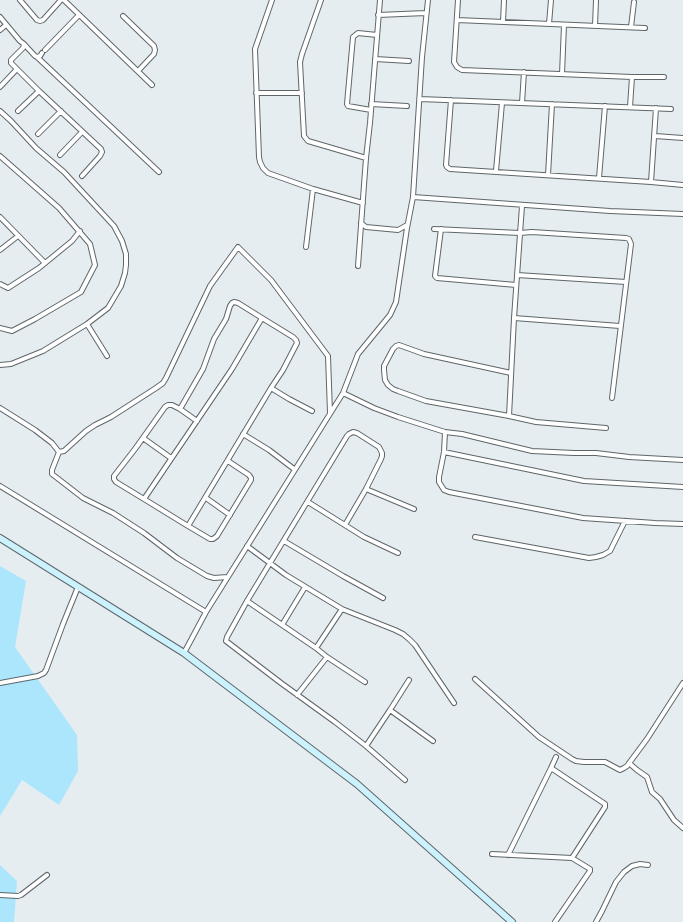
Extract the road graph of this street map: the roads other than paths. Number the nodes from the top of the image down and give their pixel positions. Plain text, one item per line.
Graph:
1 (20, 0) edge
2 (62, 0) edge
3 (272, 0) edge
4 (321, 0) edge
5 (380, 0) edge
6 (428, 0) edge
7 (458, 0) edge
8 (504, 0) edge
9 (551, 0) edge
10 (596, 0) edge
11 (634, 2) dead end
12 (426, 13) junction
13 (79, 15) junction
14 (378, 15) junction
15 (123, 16) dead end
16 (0, 17) edge
17 (457, 20) junction
18 (503, 22) junction
19 (550, 24) junction
20 (564, 25) junction
21 (6, 26) junction
22 (594, 26) junction
23 (631, 27) junction
24 (645, 28) dead end
25 (0, 30) edge
26 (377, 35) junction
27 (24, 44) junction
28 (37, 57) junction
29 (375, 59) junction
30 (409, 61) dead end
31 (17, 69) junction
32 (138, 71) junction
33 (524, 72) junction
34 (562, 74) junction
35 (632, 77) junction
36 (664, 77) dead end
37 (1, 83) edge
38 (152, 85) dead end
39 (39, 91) junction
40 (256, 93) junction
41 (302, 93) junction
42 (420, 99) junction
43 (451, 100) junction
44 (502, 103) junction
45 (522, 103) junction
46 (371, 104) junction
47 (552, 104) junction
48 (407, 106) dead end
49 (605, 106) junction
50 (630, 107) junction
51 (656, 108) junction
52 (672, 109) dead end
53 (371, 110) junction
54 (0, 111) edge
55 (18, 111) dead end
56 (61, 112) junction
57 (82, 132) junction
58 (38, 134) dead end
59 (655, 136) junction
60 (683, 138) edge
61 (60, 155) dead end
62 (0, 156) edge
63 (366, 158) junction
64 (496, 171) junction
65 (159, 172) dead end
66 (548, 175) junction
67 (82, 176) dead end
68 (599, 178) junction
69 (651, 182) junction
70 (683, 184) edge
71 (313, 189) junction
72 (413, 197) junction
73 (363, 203) junction
74 (522, 206) junction
75 (683, 214) edge
76 (0, 217) edge
77 (362, 223) junction
78 (407, 225) junction
79 (434, 229) dead end
80 (441, 229) junction
81 (80, 231) junction
82 (520, 233) junction
83 (18, 236) junction
84 (306, 247) dead end
85 (0, 250) edge
86 (45, 263) junction
87 (358, 266) dead end
88 (517, 275) junction
89 (626, 282) junction
90 (0, 284) edge
91 (516, 285) junction
92 (262, 318) junction
93 (514, 318) junction
94 (87, 324) junction
95 (620, 326) junction
96 (0, 328) edge
97 (107, 356) dead end
98 (0, 365) edge
99 (511, 373) junction
100 (271, 388) junction
101 (343, 392) junction
102 (612, 398) dead end
103 (0, 408) edge
104 (180, 409) junction
105 (312, 411) dead end
106 (330, 414) junction
107 (509, 416) junction
108 (197, 421) junction
109 (606, 428) dead end
110 (446, 432) junction
111 (243, 434) junction
112 (143, 438) junction
113 (60, 452) junction
114 (444, 452) junction
115 (171, 458) junction
116 (683, 460) edge
117 (228, 461) junction
118 (294, 469) junction
119 (0, 486) edge
120 (683, 487) edge
121 (366, 489) junction
122 (144, 498) junction
123 (206, 498) junction
124 (308, 502) junction
125 (414, 509) dead end
126 (230, 515) junction
127 (625, 521) junction
128 (683, 524) edge
129 (345, 525) junction
130 (188, 526) junction
131 (475, 537) dead end
132 (0, 538) edge
133 (284, 541) junction
134 (247, 546) junction
135 (398, 553) dead end
136 (270, 564) junction
137 (228, 577) junction
138 (78, 587) junction
139 (305, 587) junction
140 (383, 598) dead end
141 (247, 602) junction
142 (342, 609) junction
143 (206, 612) junction
144 (282, 625) junction
145 (316, 648) junction
146 (184, 653) junction
147 (327, 657) junction
148 (475, 678) dead end
149 (409, 680) dead end
150 (365, 682) dead end
151 (0, 683) edge
152 (683, 683) edge
153 (297, 694) junction
154 (454, 703) dead end
155 (390, 710) junction
156 (433, 741) dead end
157 (366, 746) junction
158 (556, 757) dead end
159 (629, 763) junction
160 (551, 768) junction
161 (405, 780) dead end
162 (683, 828) edge
163 (492, 854) dead end
164 (508, 855) junction
165 (572, 858) junction
166 (648, 865) dead end
167 (47, 875) dead end
168 (0, 895) edge
169 (512, 922) edge
170 (555, 922) edge
171 (596, 922) edge

1 - 2 street
2 - 13 street
3 - 40 street
4 - 41 street
5 - 14 street
6 - 12 street
7 - 17 street
8 - 18 street
9 - 19 street
10 - 22 street
11 - 23 street
12 - 14 street
12 - 42 street
13 - 28 street
13 - 32 street
14 - 26 street
15 - 32 street
16 - 21 street
17 - 18 street
17 - 33 street
18 - 19 street
19 - 20 street
20 - 22 street
20 - 34 street
21 - 25 street
21 - 27 street
22 - 23 street
23 - 24 street
26 - 29 street
26 - 53 street
27 - 28 street
27 - 31 street
28 - 65 street
29 - 30 street
29 - 46 street
31 - 37 street
31 - 39 street
32 - 38 street
33 - 34 street
33 - 45 street
34 - 35 street
35 - 36 street
35 - 50 street
39 - 55 street
39 - 56 street
40 - 41 street
40 - 71 street
41 - 63 street
42 - 43 street
42 - 72 street
43 - 44 street
43 - 64 street
44 - 45 street
44 - 64 street
45 - 47 street
46 - 48 street
46 - 53 street
47 - 49 street
47 - 66 street
49 - 50 street
49 - 68 street
50 - 51 street
51 - 52 street
51 - 59 street
53 - 63 street
54 - 94 street
56 - 57 street
56 - 58 street
57 - 61 street
57 - 67 street
59 - 60 street
59 - 69 street
62 - 81 street
63 - 73 street
64 - 66 street
66 - 68 street
68 - 69 street
69 - 70 street
71 - 73 street
71 - 84 street
72 - 74 street
72 - 78 street
73 - 77 street
74 - 75 street
74 - 82 street
76 - 83 street
77 - 78 street
77 - 87 street
78 - 101 street
79 - 80 street
80 - 82 street
80 - 91 street
81 - 86 street
81 - 96 street
82 - 88 street
82 - 89 street
83 - 85 street
83 - 86 street
86 - 90 street
88 - 89 street
88 - 91 street
89 - 95 street
91 - 93 street
92 - 100 street
92 - 104 street
92 - 108 street
93 - 95 street
93 - 99 street
94 - 97 street
94 - 98 street
95 - 102 street
99 - 107 street
99 - 107 street
100 - 105 street
100 - 111 street
101 - 106 street
101 - 110 street
103 - 113 street
104 - 108 street
104 - 112 street
106 - 113 street
106 - 118 street
107 - 109 street
108 - 115 street
110 - 114 street
110 - 116 street
111 - 117 street
111 - 118 street
112 - 115 street
112 - 122 street
113 - 137 street
114 - 120 street
114 - 127 street
115 - 122 street
117 - 123 street
117 - 126 street
118 - 134 street
119 - 143 street
121 - 124 street
121 - 125 street
121 - 129 street
122 - 130 street
123 - 126 street
123 - 130 street
124 - 129 street
124 - 133 street
126 - 130 street
127 - 128 street
127 - 131 street
129 - 135 street
132 - 138 main road
133 - 136 street
133 - 140 street
134 - 136 street
134 - 137 street
136 - 139 street
136 - 141 street
137 - 143 street
138 - 146 main road
138 - 151 street
139 - 142 street
139 - 144 street
141 - 144 street
141 - 153 street
142 - 145 street
142 - 154 street
143 - 146 street
144 - 145 street
145 - 147 street
146 - 169 main road
147 - 150 street
147 - 153 street
148 - 159 street
149 - 155 street
152 - 159 street
153 - 157 street
155 - 156 street
155 - 157 street
157 - 161 street
158 - 160 street
159 - 162 street
160 - 164 street
160 - 165 street
163 - 164 street
164 - 165 street
165 - 170 street
166 - 171 street
167 - 168 street

